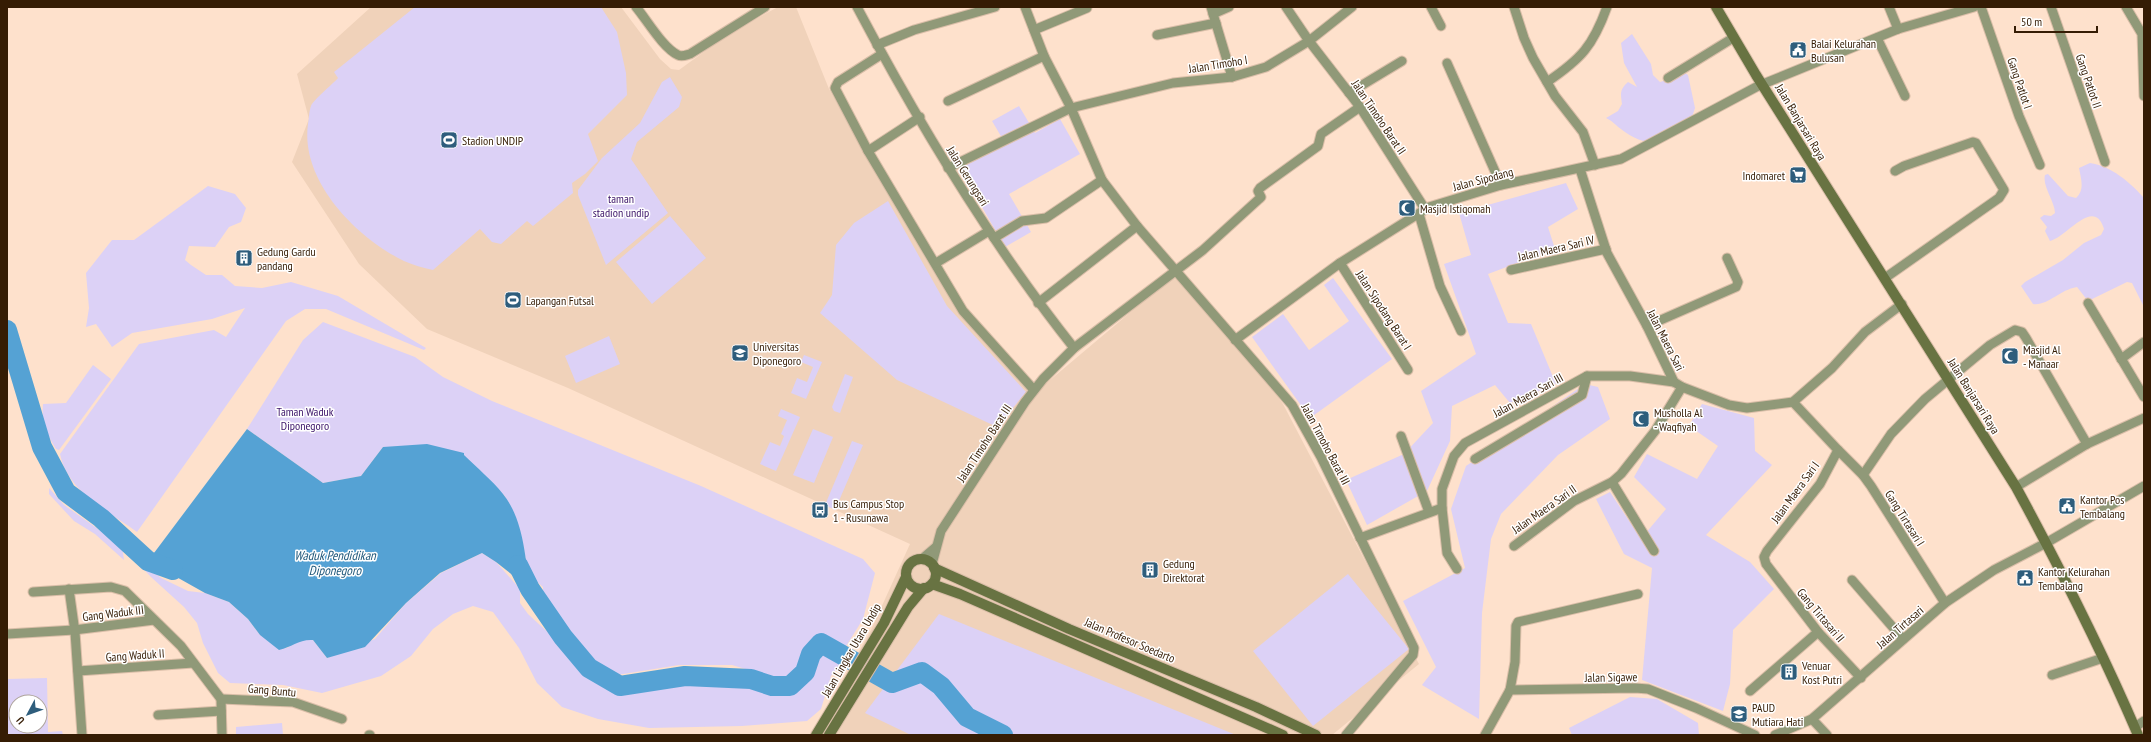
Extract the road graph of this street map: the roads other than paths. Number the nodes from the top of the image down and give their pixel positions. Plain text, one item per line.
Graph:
1 (636, 7) edge
2 (765, 7) edge
3 (857, 7) edge
4 (995, 7) edge
5 (1025, 7) edge
6 (1229, 7) edge
7 (1286, 7) edge
8 (1352, 7) edge
9 (1431, 7) edge
10 (1514, 7) edge
11 (1607, 7) edge
12 (1716, 7) edge
13 (1889, 7) edge
14 (1974, 7) edge
15 (1981, 7) edge
16 (2051, 7) edge
17 (2126, 7) edge
18 (1087, 8) edge
19 (1212, 10) edge
20 (1216, 23) junction
21 (1441, 26) dead end
22 (1898, 29) junction
23 (1034, 30) junction
24 (1157, 35) dead end
25 (1733, 38) junction
26 (1877, 38) junction
27 (1309, 40) junction
28 (877, 45) junction
29 (882, 54) junction
30 (1044, 56) junction
31 (1402, 61) dead end
32 (1447, 63) dead end
33 (1232, 77) junction
34 (1668, 78) dead end
35 (1547, 82) junction
36 (1761, 84) junction
37 (1349, 93) junction
38 (1905, 96) dead end
39 (2144, 96) edge
40 (948, 101) dead end
41 (1360, 107) junction
42 (1071, 108) junction
43 (920, 117) junction
44 (868, 151) junction
45 (2105, 162) dead end
46 (1595, 165) junction
47 (2040, 165) dead end
48 (948, 168) junction
49 (1580, 169) junction
50 (1895, 172) dead end
51 (1102, 180) junction
52 (1501, 185) junction
53 (1422, 212) junction
54 (1137, 226) junction
55 (991, 235) junction
56 (1606, 249) junction
57 (1727, 258) dead end
58 (936, 263) junction
59 (1340, 263) junction
60 (1176, 270) junction
61 (1511, 270) dead end
62 (1885, 278) junction
63 (1038, 303) junction
64 (2088, 303) dead end
65 (1902, 304) junction
66 (1647, 326) junction
67 (1461, 332) dead end
68 (1234, 340) junction
69 (2144, 342) edge
70 (1074, 348) junction
71 (2121, 359) junction
72 (1408, 370) dead end
73 (1587, 376) junction
74 (1948, 378) junction
75 (1678, 384) junction
76 (1034, 390) junction
77 (2144, 397) edge
78 (1793, 402) junction
79 (2144, 418) edge
80 (1401, 436) dead end
81 (2087, 444) junction
82 (1838, 450) junction
83 (1475, 459) dead end
84 (1863, 475) junction
85 (1612, 482) junction
86 (2144, 486) edge
87 (2016, 488) junction
88 (1442, 508) junction
89 (1429, 512) junction
90 (1360, 538) junction
91 (2046, 543) junction
92 (1514, 546) dead end
93 (936, 547) junction
94 (1654, 551) dead end
95 (922, 559) junction
96 (1766, 564) joint
97 (933, 566) junction
98 (1457, 569) dead end
99 (906, 577) junction
100 (1852, 580) dead end
101 (928, 586) junction
102 (69, 589) junction
103 (33, 592) dead end
104 (1638, 594) dead end
105 (1945, 603) junction
106 (154, 620) junction
107 (74, 630) junction
108 (1818, 632) junction
109 (7, 634) edge
110 (1903, 639) junction
111 (2103, 658) junction
112 (194, 663) junction
113 (78, 671) junction
114 (2052, 675) dead end
115 (1861, 678) junction
116 (1510, 690) junction
117 (1750, 691) dead end
118 (221, 698) junction
119 (221, 710) junction
120 (158, 715) dead end
121 (342, 719) dead end
122 (1812, 719) junction
123 (2144, 720) edge
124 (2137, 731) edge
125 (82, 735) edge
126 (222, 735) edge
127 (816, 735) edge
128 (830, 735) edge
129 (1283, 735) edge
130 (1316, 735) edge
131 (1346, 735) edge
132 (1485, 735) edge
133 (1755, 735) edge
134 (1775, 735) edge
135 (1827, 735) edge

1 - 2 street
3 - 28 street, Jalan Gerungsari
4 - 28 street
5 - 23 street, Jalan Timoho Barat III
6 - 19 street
7 - 27 street, Jalan Timoho Barat II
8 - 27 street, Jalan Timoho I
9 - 21 street
10 - 35 street
11 - 35 street
12 - 25 street, Jalan Banjarsari Raya
13 - 22 street
14 - 22 street, Jalan Sipodang
15 - 47 street, Gang Patlot I
16 - 45 street, Gang Patlot II
17 - 39 street
18 - 23 street
19 - 20 street
20 - 24 street
20 - 33 street
22 - 26 street, Jalan Sipodang
23 - 30 street, Jalan Timoho Barat III
25 - 34 street
25 - 36 street, Jalan Banjarsari Raya
26 - 36 street, Jalan Sipodang
26 - 38 street
27 - 33 street, Jalan Timoho I
27 - 37 street, Jalan Timoho Barat II
28 - 29 street, Jalan Gerungsari
29 - 43 street, Jalan Gerungsari
29 - 44 street
30 - 40 street
30 - 42 street, Jalan Timoho Barat III
31 - 37 street
32 - 52 street
33 - 42 street, Jalan Timoho I
35 - 46 street
36 - 46 street, Jalan Sipodang
36 - 62 street, Jalan Banjarsari Raya
37 - 41 street, Jalan Timoho Barat II
41 - 53 street, Jalan Timoho Barat II
41 - 60 street
42 - 48 street, Jalan Timoho I
42 - 51 street, Jalan Timoho Barat III
43 - 44 street
43 - 48 street, Jalan Gerungsari
44 - 58 street
46 - 49 street, Jalan Sipodang
48 - 55 street, Jalan Gerungsari
49 - 52 street, Jalan Sipodang
49 - 56 street, Jalan Maera Sari
50 - 62 street
51 - 54 street, Jalan Timoho Barat III
51 - 55 street
52 - 53 street, Jalan Sipodang
53 - 59 street, Jalan Sipodang
53 - 67 street, Jalan Timoho Barat II
54 - 60 street, Jalan Timoho Barat III
54 - 63 street
55 - 58 street
55 - 63 street, Jalan Gerungsari
56 - 61 street, Jalan Maera Sari IV
56 - 66 street, Jalan Maera Sari
57 - 66 street
58 - 76 street
59 - 68 street, Jalan Sipodang
59 - 72 street, Jalan Sipodang Barat I
60 - 68 street, Jalan Timoho Barat III
60 - 70 street, Jalan Timoho Barat III
62 - 65 street, Jalan Banjarsari Raya
63 - 70 street, Jalan Gerungsari
64 - 71 street
65 - 74 street, Jalan Banjarsari Raya
65 - 78 street
66 - 75 street, Jalan Maera Sari
68 - 90 street, Jalan Timoho Barat III
69 - 71 street
70 - 76 street, Jalan Timoho Barat III
71 - 77 street
73 - 75 street, Jalan Maera Sari III
73 - 83 street
73 - 88 street, Jalan Maera Sari III
74 - 81 street
74 - 84 street
74 - 87 street, Jalan Banjarsari Raya
75 - 78 street, Jalan Maera Sari
75 - 85 street, Jalan Maera Sari II
76 - 93 street, Jalan Timoho Barat III
78 - 82 street
79 - 81 street
80 - 89 street
81 - 87 street
82 - 84 street, Gang Tirtasari I
82 - 96 street, Jalan Maera Sari I
84 - 105 street, Gang Tirtasari I
85 - 92 street, Jalan Maera Sari II
85 - 94 street
86 - 91 street, Jalan Tirtasari
87 - 91 street, Jalan Banjarsari Raya
88 - 89 street
88 - 98 street, Jalan Maera Sari III
89 - 90 street
90 - 131 street, Jalan Timoho Barat III
91 - 105 street, Jalan Tirtasari
91 - 111 street, Jalan Banjarsari Raya
93 - 95 street, Jalan Timoho Barat III
93 - 97 street, Jalan Timoho Barat III
95 - 97 street
95 - 99 street
96 - 108 street, Gang Tirtasari II
97 - 101 street
97 - 130 street, Jalan Profesor Soedarto
99 - 101 street
99 - 127 street, Jalan Lingkar Utara Undip
100 - 110 street
101 - 128 street, Jalan Lingkar Utara Undip
101 - 129 street
102 - 103 street
102 - 106 street
102 - 107 street
104 - 116 street
105 - 110 street, Jalan Tirtasari
106 - 107 street, Gang Waduk III
106 - 112 street
107 - 109 street, Gang Waduk III
107 - 113 street
108 - 115 street, Gang Tirtasari II
108 - 117 street
110 - 115 street, Jalan Tirtasari
111 - 114 street
111 - 124 street, Jalan Banjarsari Raya
112 - 113 street, Gang Waduk II
112 - 118 street
113 - 125 street
115 - 122 street, Jalan Tirtasari
116 - 132 street
116 - 133 street, Jalan Sigawe
118 - 119 street
118 - 121 street, Gang Buntu
119 - 120 street
119 - 126 street
122 - 134 street, Jalan Tirtasari
122 - 135 street
123 - 124 street

